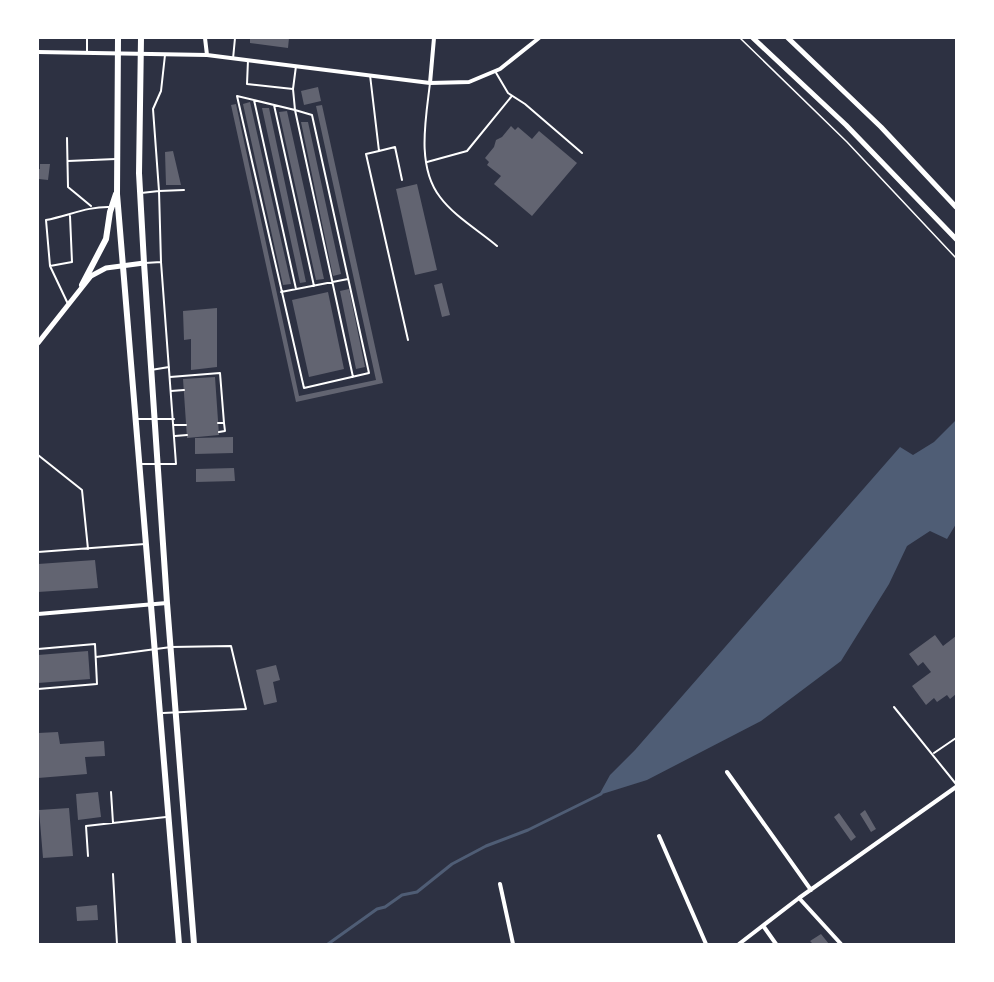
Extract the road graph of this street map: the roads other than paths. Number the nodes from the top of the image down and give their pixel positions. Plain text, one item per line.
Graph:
1 (87, 38) edge
2 (118, 38) edge
3 (141, 38) edge
4 (205, 38) edge
5 (236, 38) edge
6 (434, 38) edge
7 (539, 38) edge
8 (753, 38) edge
9 (788, 38) edge
10 (38, 52) edge
11 (87, 53) junction
12 (118, 54) junction
13 (141, 54) junction
14 (165, 55) junction
15 (207, 55) junction
16 (233, 59) junction
17 (248, 60) junction
18 (296, 66) junction
19 (495, 71) junction
20 (370, 75) junction
21 (430, 83) junction
22 (293, 89) junction
23 (511, 97) junction
24 (254, 100) junction
25 (273, 105) junction
26 (295, 110) junction
27 (67, 138) dead end
28 (379, 151) junction
29 (582, 153) dead end
30 (116, 159) junction
31 (68, 161) junction
32 (427, 162) junction
33 (402, 180) dead end
34 (184, 190) dead end
35 (159, 191) junction
36 (140, 193) junction
37 (117, 194) junction
38 (91, 206) junction
39 (111, 207) junction
40 (957, 207) edge
41 (70, 215) junction
42 (957, 239) edge
43 (497, 246) dead end
44 (161, 262) junction
45 (144, 263) junction
46 (50, 266) junction
47 (122, 266) junction
48 (348, 279) junction
49 (332, 282) junction
50 (82, 285) junction
51 (314, 286) junction
52 (296, 289) junction
53 (281, 292) junction
54 (68, 304) junction
55 (408, 340) dead end
56 (38, 343) edge
57 (169, 367) junction
58 (151, 370) junction
59 (170, 377) junction
60 (353, 377) junction
61 (216, 389) dead end
62 (221, 389) junction
63 (184, 390) dead end
64 (171, 391) junction
65 (155, 418) junction
66 (135, 419) junction
67 (174, 419) junction
68 (219, 423) dead end
69 (224, 423) junction
70 (174, 425) junction
71 (186, 425) dead end
72 (219, 432) dead end
73 (187, 435) dead end
74 (175, 436) junction
75 (38, 455) edge
76 (139, 464) junction
77 (158, 465) junction
78 (146, 544) junction
79 (88, 549) junction
80 (38, 552) edge
81 (167, 603) junction
82 (151, 604) junction
83 (38, 614) edge
84 (171, 647) junction
85 (38, 649) edge
86 (155, 650) junction
87 (96, 657) junction
88 (38, 688) edge
89 (894, 707) dead end
90 (160, 713) junction
91 (176, 713) junction
92 (957, 738) edge
93 (934, 753) junction
94 (727, 772) dead end
95 (957, 786) edge
96 (111, 792) dead end
97 (169, 817) junction
98 (113, 823) junction
99 (659, 836) dead end
100 (88, 856) dead end
101 (113, 874) dead end
102 (500, 884) dead end
103 (811, 890) junction
104 (799, 898) junction
105 (764, 927) junction
106 (117, 945) edge
107 (179, 945) edge
108 (194, 945) edge
109 (513, 945) edge
110 (706, 945) edge
111 (739, 945) edge
112 (776, 945) edge
113 (842, 945) edge

1 - 11 lane
2 - 12 main road
3 - 13 main road
4 - 15 street
5 - 16 lane
6 - 21 street
7 - 19 street
8 - 42 main road
9 - 40 main road
10 - 11 street
11 - 12 street
12 - 13 street
12 - 30 main road
13 - 14 street
13 - 36 main road
14 - 15 street
14 - 35 lane
15 - 16 street
16 - 17 street
17 - 18 street
17 - 22 lane
18 - 20 street
18 - 22 lane
19 - 21 street
19 - 23 lane
20 - 21 street
20 - 28 lane
21 - 32 lane
22 - 26 lane
23 - 29 lane
23 - 32 lane
24 - 25 lane
24 - 52 lane
24 - 53 lane
25 - 26 lane
25 - 51 lane
26 - 48 lane
26 - 49 lane
27 - 31 lane
28 - 33 lane
28 - 55 lane
30 - 31 lane
30 - 37 main road
31 - 38 lane
32 - 43 lane
34 - 35 lane
35 - 36 lane
35 - 44 lane
36 - 45 main road
37 - 39 main road
37 - 47 main road
38 - 39 lane
38 - 41 lane
39 - 50 main road
41 - 46 lane
41 - 46 lane
44 - 45 lane
44 - 57 lane
45 - 47 main road
45 - 58 main road
46 - 54 lane
47 - 50 main road
47 - 66 main road
48 - 49 lane
48 - 60 lane
49 - 51 lane
49 - 60 lane
50 - 54 main road
51 - 52 lane
52 - 53 lane
53 - 60 lane
54 - 56 main road
57 - 58 lane
57 - 59 lane
58 - 65 main road
59 - 62 lane
59 - 64 lane
61 - 62 lane
62 - 69 lane
63 - 64 lane
64 - 67 lane
65 - 66 lane
65 - 67 lane
65 - 77 main road
66 - 76 main road
67 - 70 lane
68 - 69 lane
69 - 72 lane
70 - 71 lane
70 - 74 lane
73 - 74 lane
74 - 77 lane
75 - 79 lane
76 - 77 lane
76 - 78 main road
77 - 81 main road
78 - 79 lane
78 - 82 main road
79 - 80 lane
81 - 82 street
81 - 84 main road
82 - 83 street
82 - 86 main road
84 - 86 lane
84 - 91 main road
84 - 91 lane
85 - 87 lane
86 - 87 lane
86 - 90 main road
87 - 88 lane
89 - 93 lane
90 - 91 lane
90 - 97 main road
91 - 108 main road
92 - 93 lane
93 - 95 lane
94 - 103 street
95 - 103 street
96 - 98 lane
97 - 98 lane
97 - 107 main road
98 - 100 lane
99 - 110 street
101 - 106 lane
102 - 109 street
103 - 104 street
104 - 105 street
104 - 113 street
105 - 111 street
105 - 112 street

